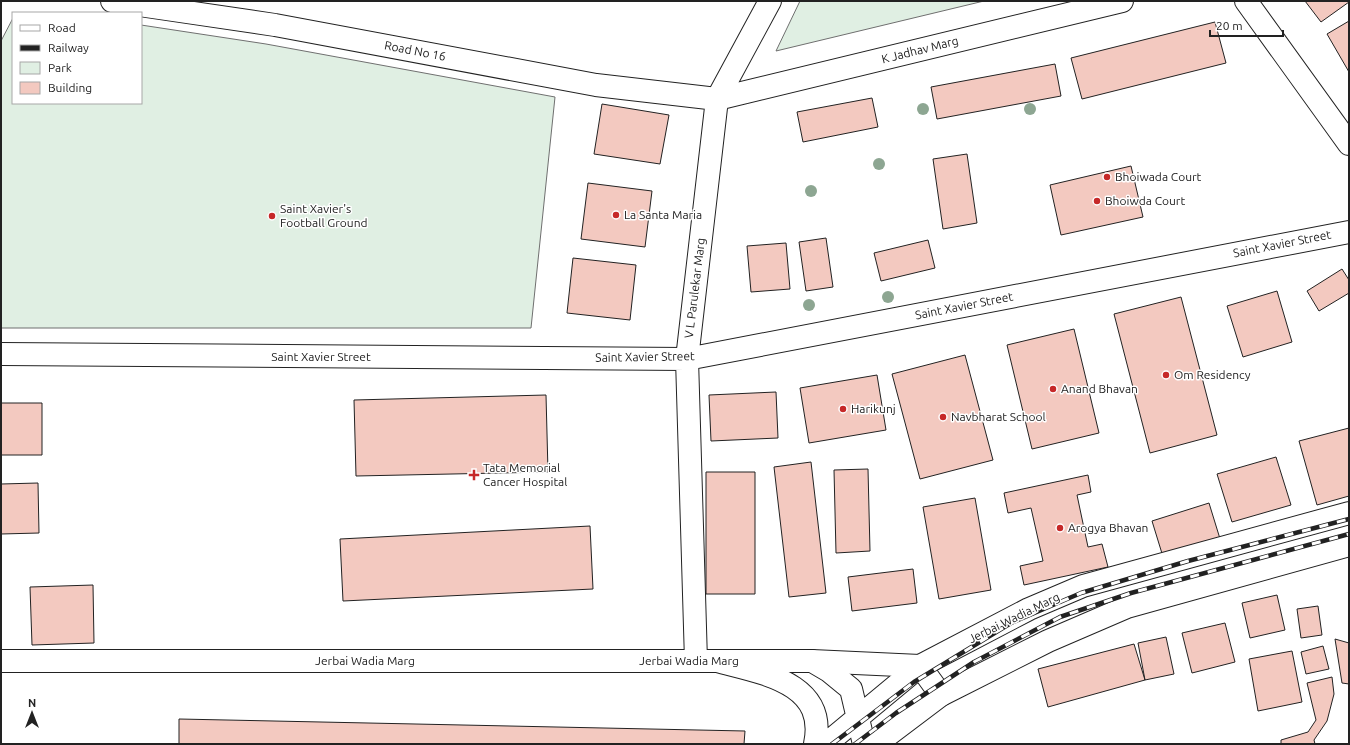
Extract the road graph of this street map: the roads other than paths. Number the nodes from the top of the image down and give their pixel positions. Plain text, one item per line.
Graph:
1 (112, 1) edge
2 (770, 1) edge
3 (1122, 1) edge
4 (1246, 1) edge
5 (717, 99) junction
6 (1349, 144) edge
7 (1349, 232) edge
8 (1, 354) edge
9 (687, 359) junction
10 (1349, 513) edge
11 (1349, 545) edge
12 (1, 661) edge
13 (707, 661) junction
14 (812, 661) junction
15 (920, 666) junction
16 (941, 695) junction
17 (858, 719) junction
18 (815, 744) edge
19 (826, 744) edge
20 (864, 744) edge
21 (876, 744) edge

1 - 5 street, Road No 16
2 - 5 street, V L Parulekar Marg
3 - 5 street, K Jadhav Marg
4 - 6 street
5 - 9 street, V L Parulekar Marg
7 - 9 street, Saint Xavier Street
8 - 9 street, Saint Xavier Street
9 - 13 street, V L Parulekar Marg
10 - 15 street, Jerbai Wadia Marg
11 - 16 street
12 - 13 street, Jerbai Wadia Marg
13 - 14 street, Jerbai Wadia Marg
13 - 18 street
14 - 15 street, Jerbai Wadia Marg
14 - 17 street
15 - 16 street
15 - 17 street
16 - 21 street
17 - 19 street
17 - 20 street

